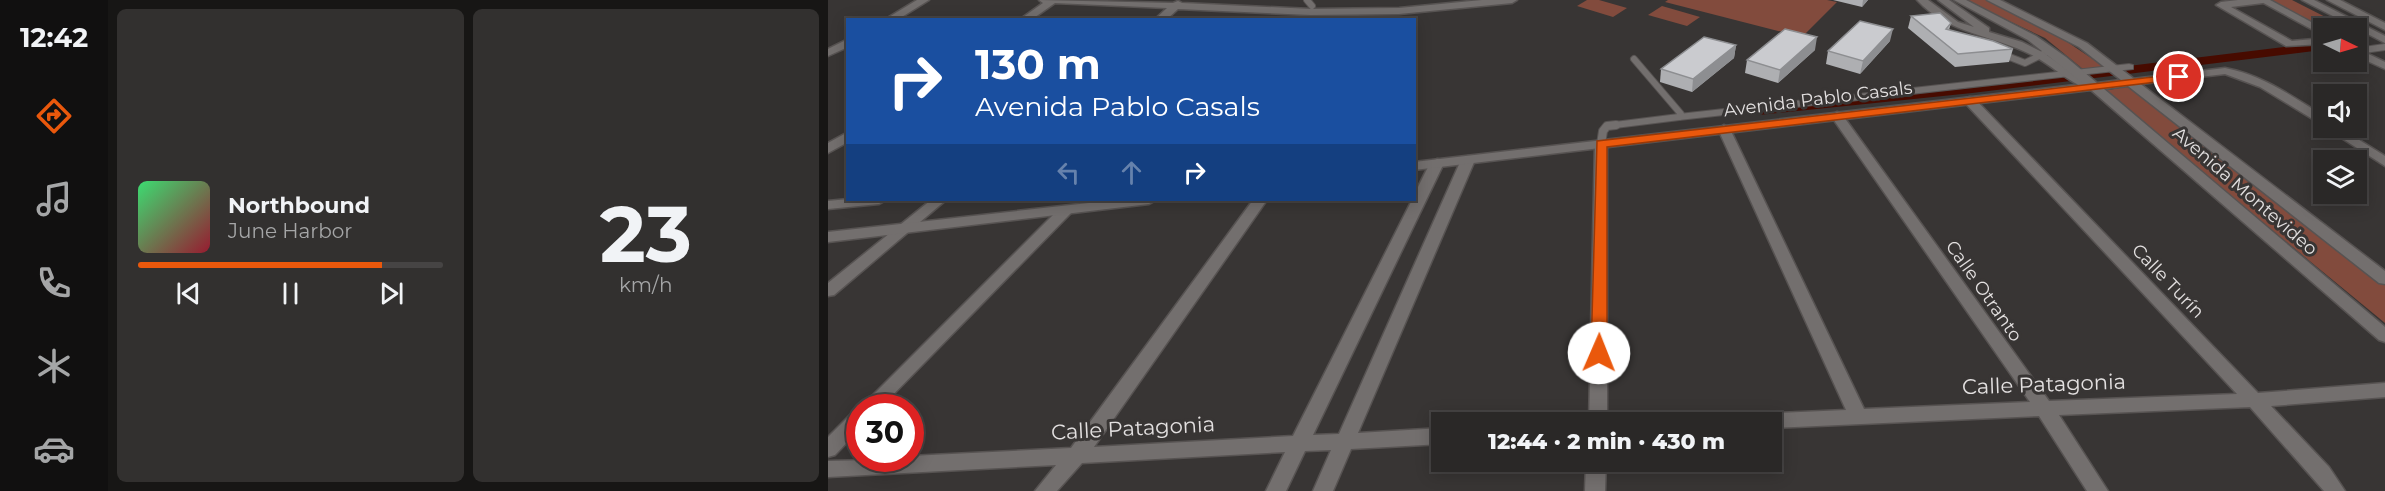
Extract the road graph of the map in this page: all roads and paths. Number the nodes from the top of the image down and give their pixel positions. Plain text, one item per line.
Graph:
1 (924, 0) edge
2 (1044, 0) edge
3 (1053, 0) edge
4 (1192, 0) edge
5 (1465, 0) edge
6 (1512, 0) edge
7 (1922, 0) edge
8 (1943, 0) edge
9 (1959, 0) edge
10 (1992, 0) edge
11 (2263, 0) edge
12 (2307, 0) edge
13 (2332, 0) edge
14 (1179, 3) edge
15 (1309, 9) edge
16 (892, 18) edge
17 (1027, 18) edge
18 (1161, 18) edge
19 (2313, 27) edge
20 (2385, 27) edge
21 (1974, 32) junction
22 (2382, 36) edge
23 (2313, 42) edge
24 (846, 44) edge
25 (2084, 45) junction
26 (2385, 47) edge
27 (1991, 50) edge
28 (2367, 50) edge
29 (2045, 52) junction
30 (828, 53) edge
31 (2367, 56) edge
32 (1634, 59) dead end
33 (2385, 66) edge
34 (2129, 67) dead end
35 (2115, 68) junction
36 (2073, 74) junction
37 (2132, 82) junction
38 (2095, 88) junction
39 (1970, 101) junction
40 (2313, 115) edge
41 (1837, 116) junction
42 (1679, 117) junction
43 (1724, 129) junction
44 (846, 137) edge
45 (2348, 138) edge
46 (1601, 144) junction
47 (828, 149) edge
48 (1468, 160) junction
49 (2385, 162) edge
50 (1437, 163) junction
51 (1416, 166) edge
52 (869, 201) edge
53 (938, 201) edge
54 (1136, 201) edge
55 (1259, 201) edge
56 (828, 205) edge
57 (1066, 210) junction
58 (904, 228) junction
59 (828, 237) edge
60 (2385, 279) edge
61 (828, 291) edge
62 (2385, 336) edge
63 (2385, 390) edge
64 (883, 394) edge
65 (2254, 400) junction
66 (2043, 407) junction
67 (1598, 412) edge
68 (1858, 415) junction
69 (1782, 419) edge
70 (846, 431) edge
71 (1431, 437) edge
72 (1345, 441) junction
73 (1300, 443) junction
74 (828, 449) edge
75 (1077, 455) junction
76 (828, 469) edge
77 (1596, 472) edge
78 (1044, 491) edge
79 (1276, 491) edge
80 (1323, 491) edge
81 (1595, 491) edge
82 (2098, 491) edge
83 (2335, 491) edge

1 - 16 street
2 - 3 street
3 - 14 street
3 - 17 street
4 - 15 street
5 - 15 street
6 - 15 street
7 - 21 street
8 - 21 street
9 - 29 street
10 - 25 street, Avenida Montevideo
11 - 19 street
11 - 23 street
12 - 22 street
13 - 20 street
14 - 15 street
14 - 18 street
21 - 29 street
24 - 30 street
25 - 29 street
25 - 35 street, Avenida Montevideo
26 - 28 lane
27 - 29 lane
29 - 36 street, Avenida Montevideo
31 - 33 street
32 - 42 lane
34 - 35 street
35 - 36 street
35 - 37 street, Avenida Montevideo
36 - 38 street, Avenida Montevideo
36 - 42 street
37 - 38 street, Avenida Pablo Casals
37 - 40 street, Avenida Pablo Casals
37 - 60 street, Avenida Montevideo
38 - 39 street, Avenida Pablo Casals
38 - 62 street, Avenida Montevideo
39 - 41 street, Avenida Pablo Casals
39 - 65 street, Calle Turín
41 - 43 street, Avenida Pablo Casals
41 - 66 street, Calle Otranto
42 - 46 lane
43 - 46 street, Avenida Pablo Casals
43 - 68 street
44 - 47 street
45 - 49 street
46 - 48 street, Avenida Pablo Casals
46 - 67 street
48 - 50 street, Avenida Pablo Casals
48 - 72 street
50 - 51 street, Avenida Pablo Casals
50 - 73 street
52 - 56 street
53 - 58 street
54 - 57 street
55 - 75 street
57 - 58 street
57 - 64 street
58 - 59 street
58 - 61 street
63 - 65 street, Calle Patagonia
65 - 66 street, Calle Patagonia
65 - 83 street, Calle Turín
66 - 68 street, Calle Patagonia
66 - 82 street, Calle Otranto
68 - 69 street, Calle Patagonia
70 - 74 street
71 - 72 street, Calle Patagonia
72 - 73 street, Calle Patagonia
72 - 80 street
73 - 75 street, Calle Patagonia
73 - 79 street
75 - 76 street, Calle Patagonia
75 - 78 street
77 - 81 street

